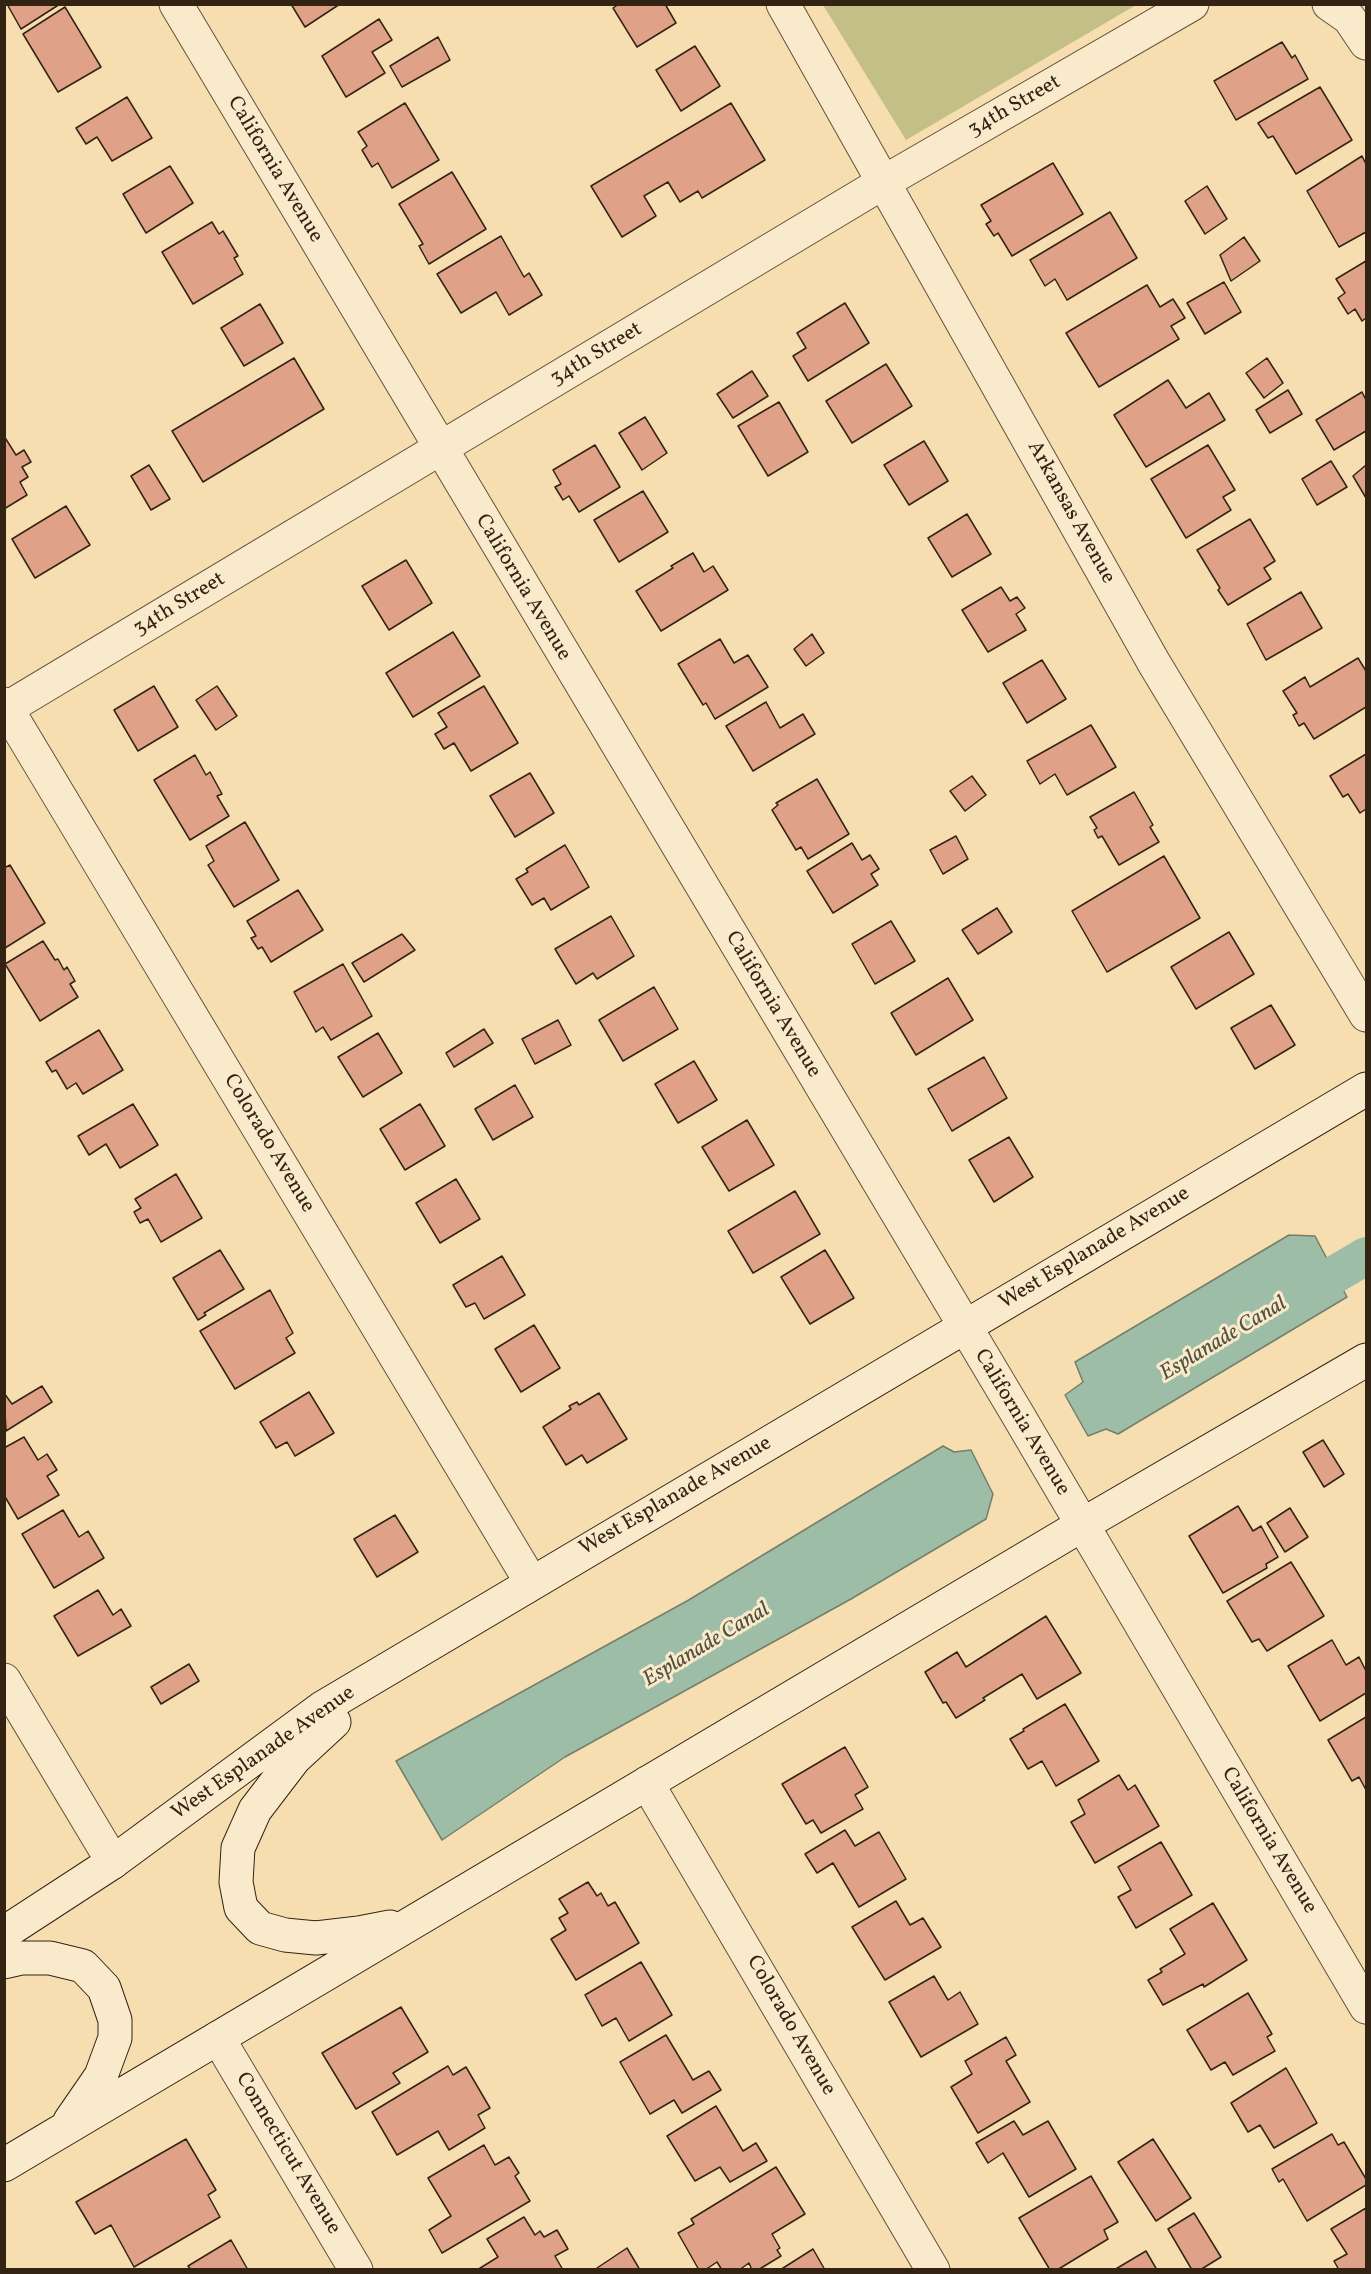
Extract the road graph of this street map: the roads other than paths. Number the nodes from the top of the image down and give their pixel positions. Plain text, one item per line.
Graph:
1 (176, 4) edge
2 (783, 4) edge
3 (1192, 4) edge
4 (1329, 4) edge
5 (1366, 43) edge
6 (884, 182) junction
7 (440, 450) junction
8 (5, 707) edge
9 (1366, 1015) edge
10 (1366, 1089) edge
11 (963, 1327) junction
12 (1366, 1360) edge
13 (1082, 1525) junction
14 (531, 1582) junction
15 (394, 1665) junction
16 (4, 1680) edge
17 (648, 1783) junction
18 (113, 1862) junction
19 (413, 1922) junction
20 (4, 1933) edge
21 (4, 1962) edge
22 (1366, 2007) edge
23 (218, 2038) junction
24 (64, 2130) junction
25 (4, 2165) edge
26 (356, 2270) edge
27 (933, 2270) edge

1 - 7 street, California Avenue
2 - 6 street, Arkansas Avenue
3 - 6 street, 34th Street
4 - 5 street
6 - 7 street, 34th Street
6 - 9 street, Arkansas Avenue
7 - 8 street, 34th Street
7 - 11 street, California Avenue
8 - 14 street, Colorado Avenue
10 - 11 street, West Esplanade Avenue
11 - 13 street, California Avenue
11 - 14 street, West Esplanade Avenue
12 - 13 street
13 - 17 street
13 - 22 street, California Avenue
14 - 15 street, West Esplanade Avenue
15 - 18 street, West Esplanade Avenue
15 - 19 street
16 - 18 street
17 - 19 street
17 - 27 street, Colorado Avenue
18 - 20 street, West Esplanade Avenue
19 - 23 street
21 - 24 street
23 - 24 street
23 - 26 street, Connecticut Avenue
24 - 25 street

